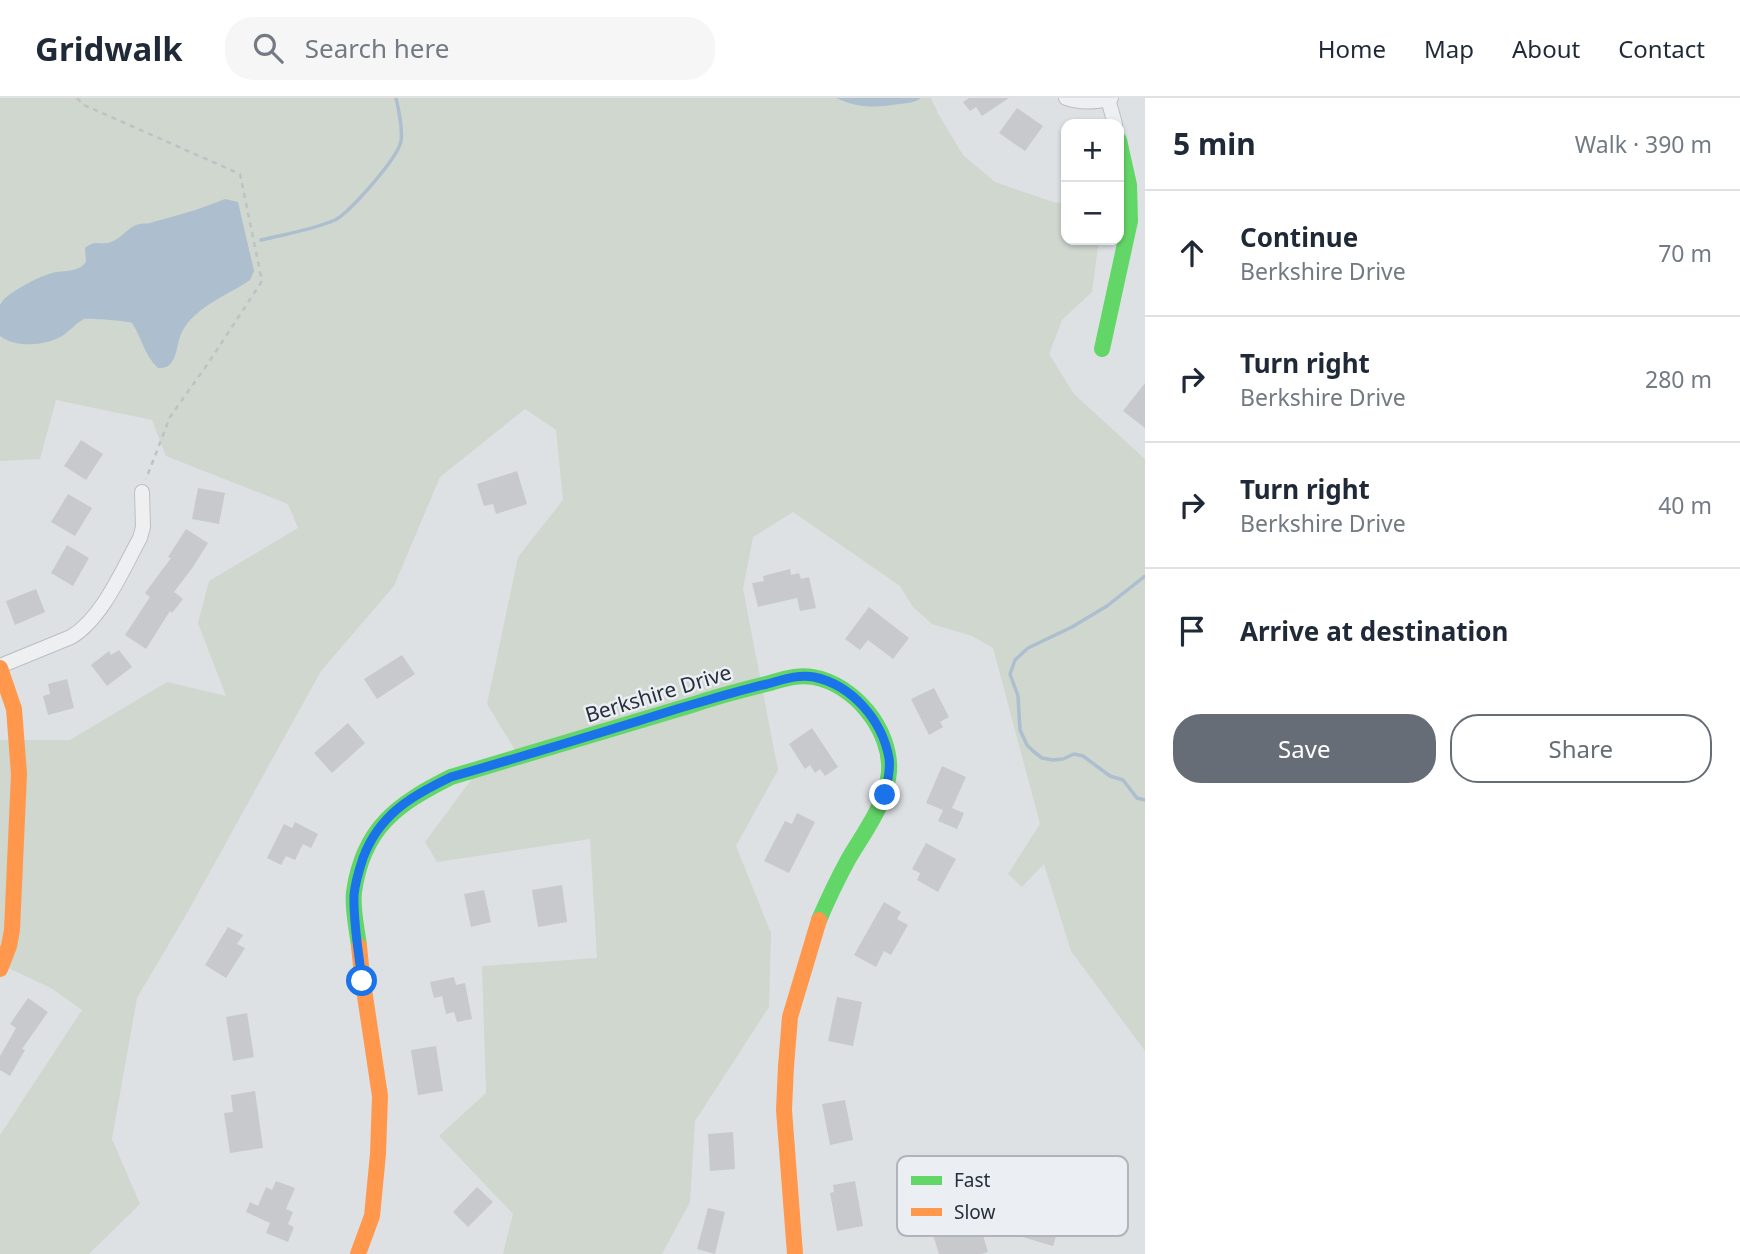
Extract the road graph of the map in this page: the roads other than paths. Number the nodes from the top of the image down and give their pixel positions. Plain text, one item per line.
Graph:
1 (1066, 98) edge
2 (1110, 99) edge
3 (1114, 119) edge
4 (1124, 163) edge
5 (1102, 349) dead end
6 (142, 492) road end
7 (0, 667) edge
8 (0, 969) edge
9 (358, 1254) edge
10 (795, 1254) edge

1 - 2 street
2 - 3 street
4 - 5 street
6 - 7 street
7 - 8 street
9 - 10 street, Berkshire Drive

